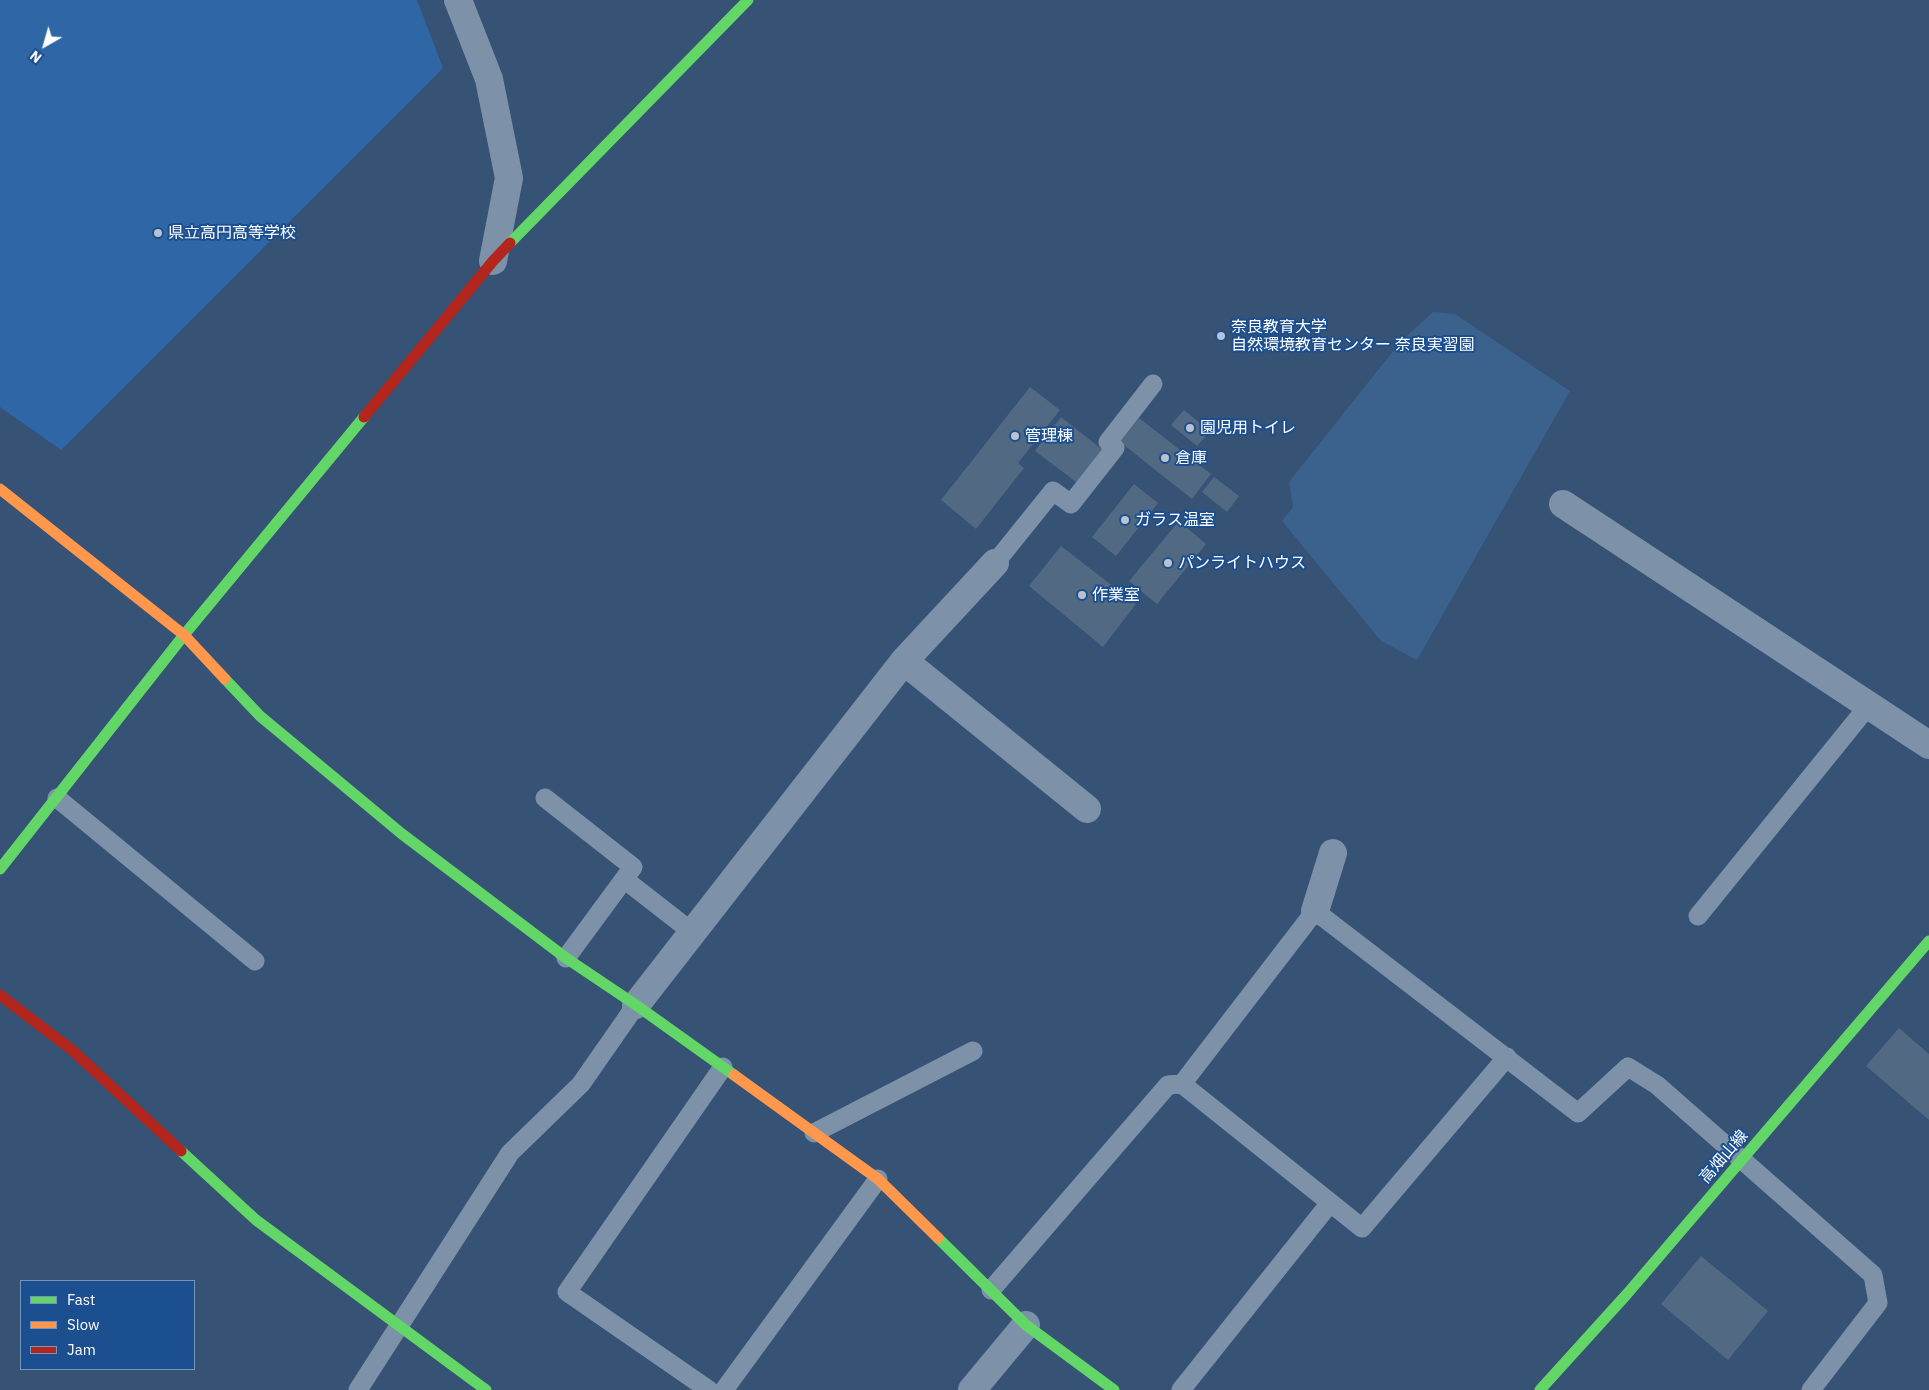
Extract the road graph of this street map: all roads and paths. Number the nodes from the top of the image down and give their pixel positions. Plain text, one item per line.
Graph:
1 (458, 0) edge
2 (748, 0) edge
3 (493, 262) junction
4 (1154, 384) dead end
5 (0, 490) edge
6 (1563, 504) dead end
7 (995, 564) joint
8 (184, 635) junction
9 (904, 661) junction
10 (1870, 705) junction
11 (1929, 745) edge
12 (57, 798) junction
13 (545, 798) dead end
14 (1087, 809) dead end
15 (1333, 852) dead end
16 (0, 870) edge
17 (624, 880) junction
18 (1315, 911) junction
19 (1698, 916) dead end
20 (692, 932) junction
21 (1929, 942) edge
22 (566, 958) junction
23 (255, 961) dead end
24 (0, 994) edge
25 (636, 1004) junction
26 (973, 1051) dead end
27 (1507, 1057) junction
28 (723, 1067) junction
29 (1182, 1084) junction
30 (814, 1133) junction
31 (1743, 1159) junction
32 (878, 1179) junction
33 (1330, 1203) junction
34 (991, 1290) junction
35 (1026, 1325) junction
36 (399, 1326) junction
37 (358, 1390) edge
38 (486, 1390) edge
39 (709, 1390) edge
40 (724, 1390) edge
41 (972, 1390) edge
42 (1114, 1390) edge
43 (1181, 1390) edge
44 (1540, 1390) edge
45 (1811, 1390) edge

1 - 3 street
2 - 3 street
3 - 8 street
4 - 7 lane
5 - 8 street
6 - 10 street
7 - 9 street
8 - 12 street
8 - 22 street
9 - 14 street
9 - 20 street
10 - 11 street
10 - 19 lane
12 - 16 street
12 - 23 lane
13 - 17 lane
15 - 18 street
17 - 20 lane
17 - 22 lane
18 - 27 lane
18 - 29 lane
20 - 25 street
21 - 31 street, 高畑山線
22 - 25 street
24 - 36 street
25 - 28 street
25 - 36 lane
26 - 30 lane
27 - 31 lane
27 - 33 lane
28 - 30 street
28 - 39 lane
29 - 33 lane
29 - 34 lane
30 - 32 street
31 - 44 street, 高畑山線
31 - 45 lane
32 - 34 street
32 - 40 lane
33 - 43 lane
34 - 35 street
35 - 41 street
35 - 42 street
36 - 37 lane
36 - 38 street

